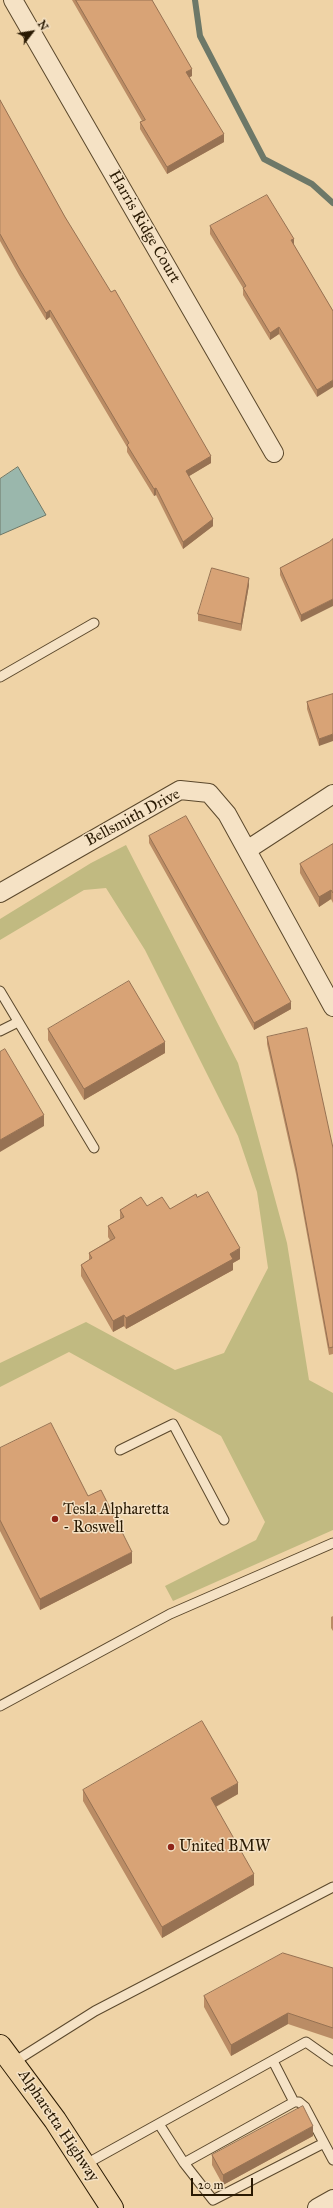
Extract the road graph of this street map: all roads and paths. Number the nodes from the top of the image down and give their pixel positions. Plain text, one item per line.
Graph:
1 (13, 0) edge
2 (274, 453) dead end
3 (94, 623) dead end
4 (0, 677) edge
5 (333, 794) edge
6 (247, 850) junction
7 (0, 893) edge
8 (0, 991) edge
9 (333, 1007) edge
10 (18, 1022) junction
11 (0, 1032) edge
12 (94, 1148) dead end
13 (120, 1450) dead end
14 (224, 1520) dead end
15 (333, 1543) edge
16 (0, 1706) edge
17 (333, 1887) edge
18 (7, 2054) edge
19 (273, 2061) junction
20 (333, 2061) edge
21 (294, 2102) junction
22 (159, 2124) junction
23 (324, 2143) junction
24 (333, 2160) edge
25 (184, 2163) junction
26 (86, 2164) junction
27 (333, 2198) edge
28 (112, 2208) edge
29 (317, 2208) edge

1 - 2 street, Harris Ridge Court
3 - 4 lane
5 - 6 street
6 - 7 street, Bellsmith Drive
6 - 9 street, Bellsmith Drive
8 - 10 lane
10 - 11 lane
10 - 12 lane
13 - 14 lane
15 - 16 lane
17 - 18 lane
18 - 26 highway, Alpharetta Highway
19 - 20 lane
19 - 21 lane
19 - 22 lane
21 - 23 lane
21 - 25 lane
22 - 25 lane
22 - 26 lane
23 - 24 lane
23 - 25 lane
26 - 28 highway, Alpharetta Highway
27 - 29 street

